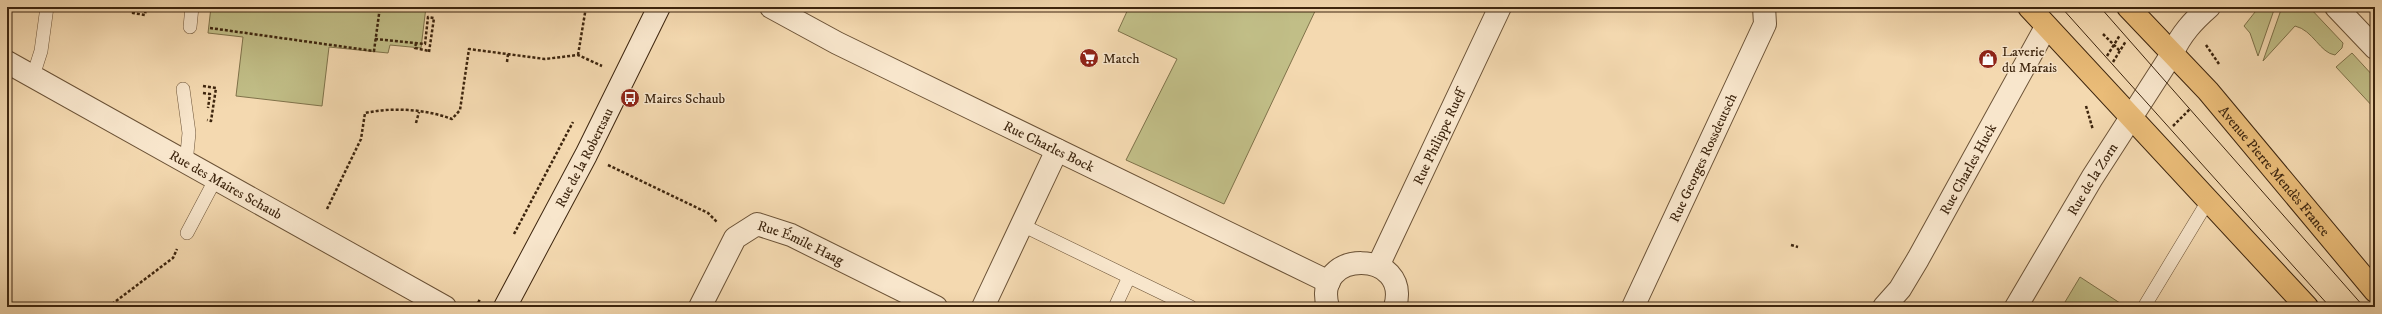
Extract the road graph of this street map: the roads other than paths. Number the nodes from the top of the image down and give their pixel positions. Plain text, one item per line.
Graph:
1 (47, 7) edge
2 (192, 7) edge
3 (659, 7) edge
4 (771, 7) edge
5 (1500, 7) edge
6 (1764, 7) edge
7 (2029, 7) edge
8 (2208, 7) edge
9 (2336, 7) edge
10 (2134, 13) edge
11 (190, 27) dead end
12 (2046, 27) junction
13 (2375, 48) edge
14 (2172, 54) junction
15 (7, 62) edge
16 (33, 76) junction
17 (183, 89) dead end
18 (2130, 118) junction
19 (1057, 150) junction
20 (186, 163) junction
21 (216, 180) junction
22 (2208, 201) junction
23 (1022, 225) junction
24 (187, 233) road end
25 (1378, 266) junction
26 (1129, 277) junction
27 (1329, 282) junction
28 (2375, 291) edge
29 (445, 307) edge
30 (505, 307) edge
31 (700, 307) edge
32 (936, 307) edge
33 (983, 307) edge
34 (1114, 307) edge
35 (1191, 307) edge
36 (1328, 307) edge
37 (1394, 307) edge
38 (1634, 307) edge
39 (1884, 307) edge
40 (2016, 307) edge
41 (2144, 307) edge
42 (2307, 307) edge

1 - 16 lane
2 - 11 lane
3 - 30 street, Rue de la Robertsau
4 - 19 street, Rue Charles Bock
5 - 25 street, Rue Philippe Rueff
6 - 38 street, Rue Georges Rossdeutsch
7 - 12 main road
8 - 14 street, Rue de la Zorn
9 - 13 street
10 - 14 main road, Avenue Pierre Mendès France
12 - 18 main road
12 - 39 street, Rue Charles Huck
14 - 18 street, Rue de la Zorn
14 - 28 main road, Avenue Pierre Mendès France
15 - 16 street, Rue des Maires Schaub
16 - 20 street, Rue des Maires Schaub
17 - 20 lane
18 - 22 main road
18 - 40 street, Rue de la Zorn
19 - 23 street
19 - 27 street, Rue Charles Bock
20 - 21 street, Rue des Maires Schaub
21 - 24 lane
21 - 29 street, Rue des Maires Schaub
22 - 41 lane
22 - 42 main road
23 - 26 lane
23 - 33 street
25 - 27 street
25 - 37 street
26 - 34 lane
26 - 35 lane
27 - 36 street
31 - 32 street, Rue Émile Haag

